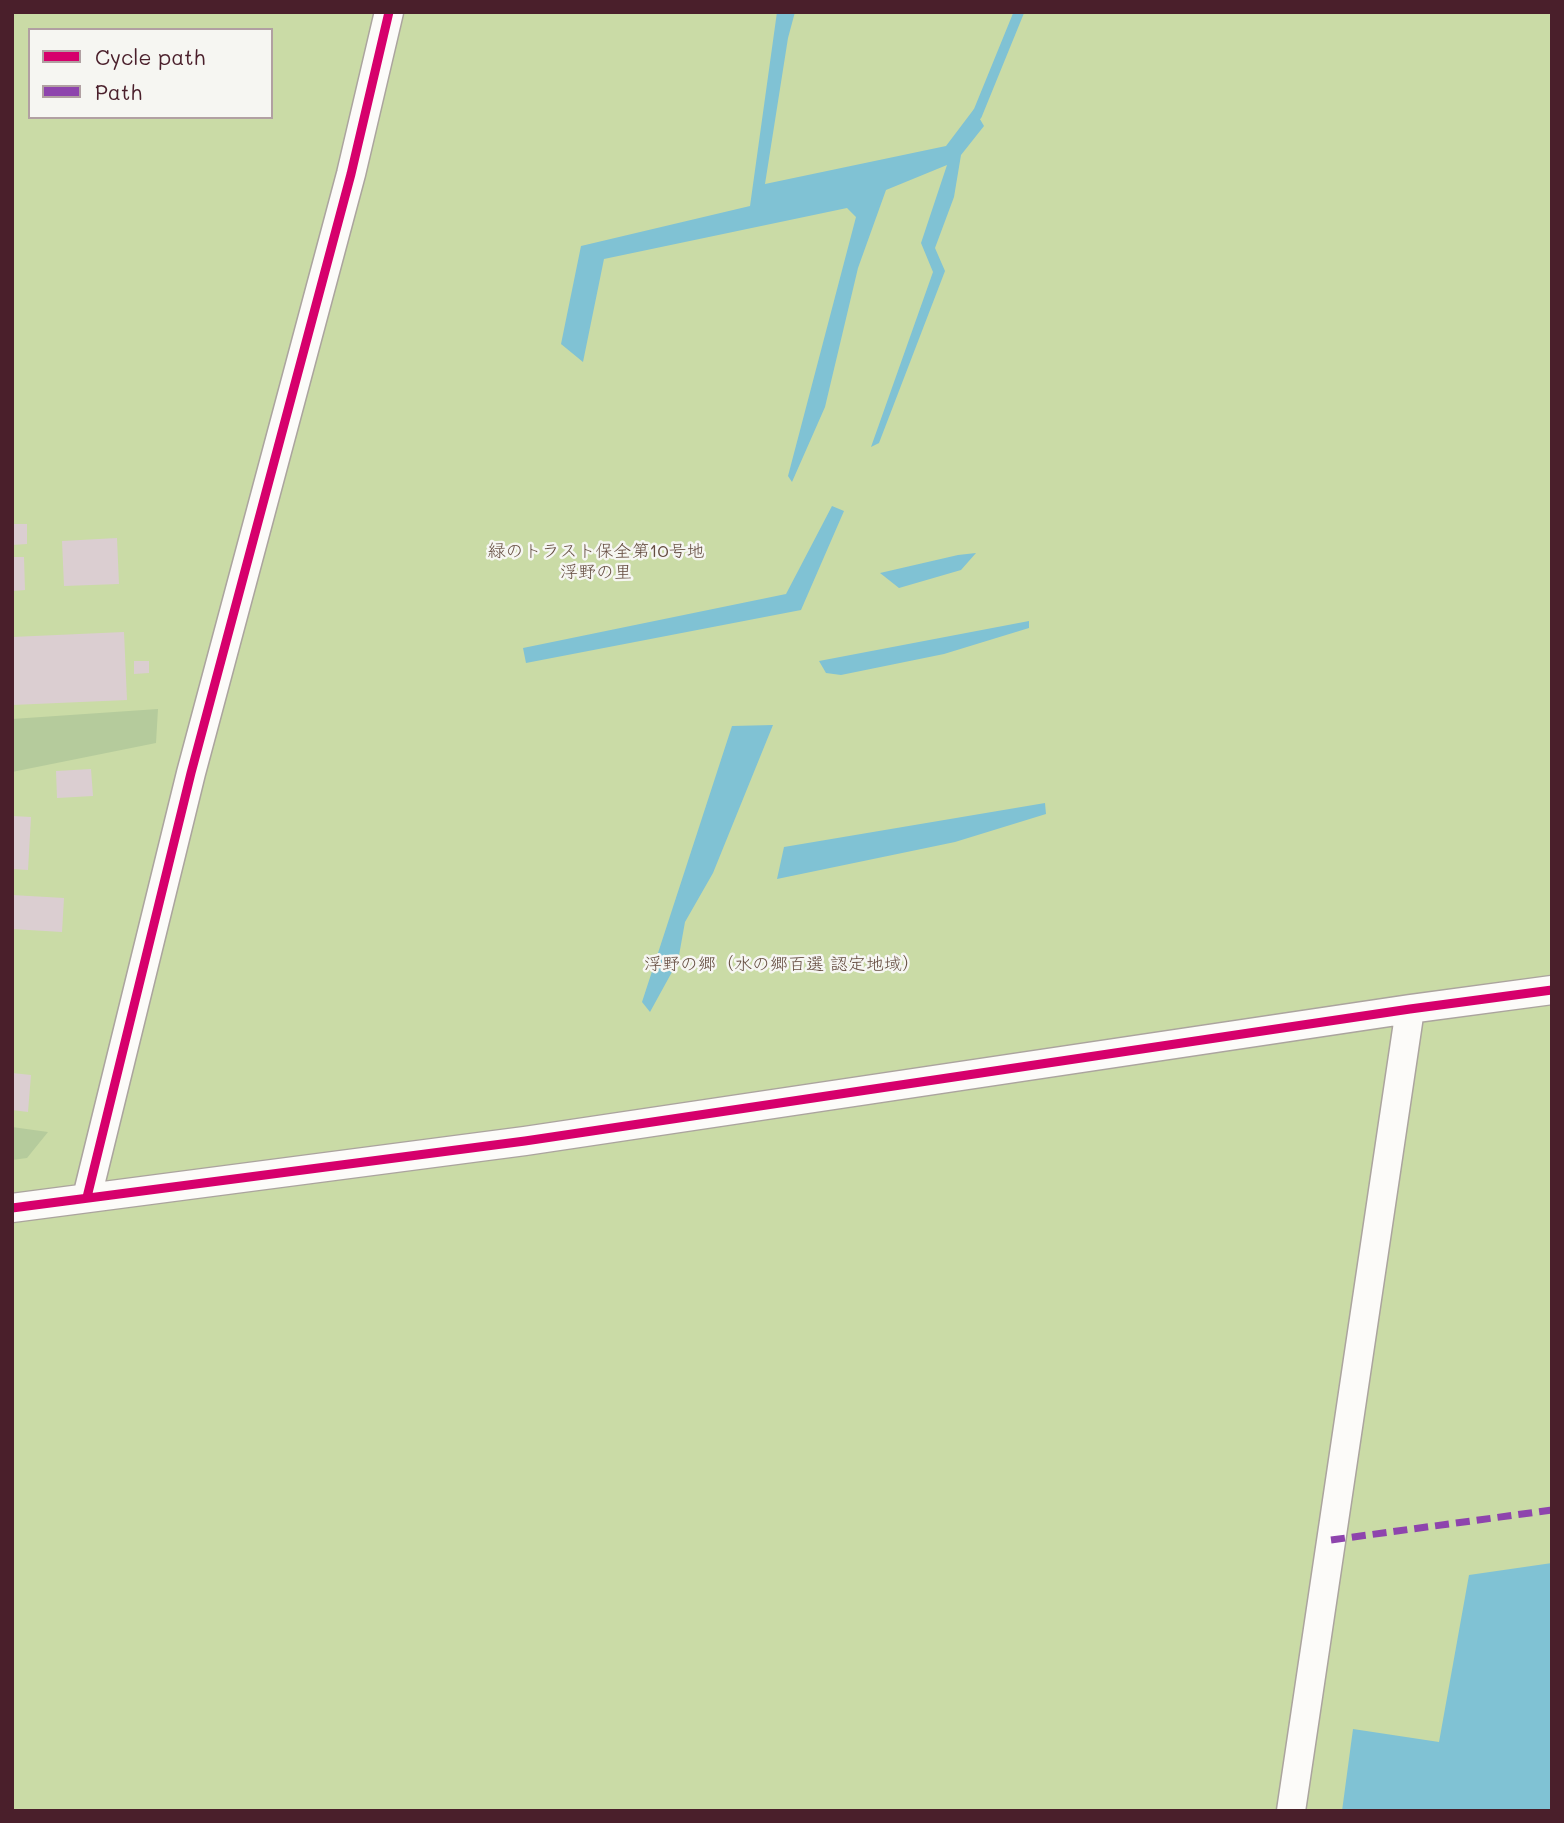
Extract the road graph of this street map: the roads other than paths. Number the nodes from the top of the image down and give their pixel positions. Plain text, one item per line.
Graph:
1 (389, 12) edge
2 (1552, 990) edge
3 (1410, 1009) junction
4 (87, 1197) junction
5 (12, 1208) edge
6 (1291, 1811) edge

1 - 4 street
2 - 3 street
3 - 4 street
3 - 6 street
4 - 5 street

